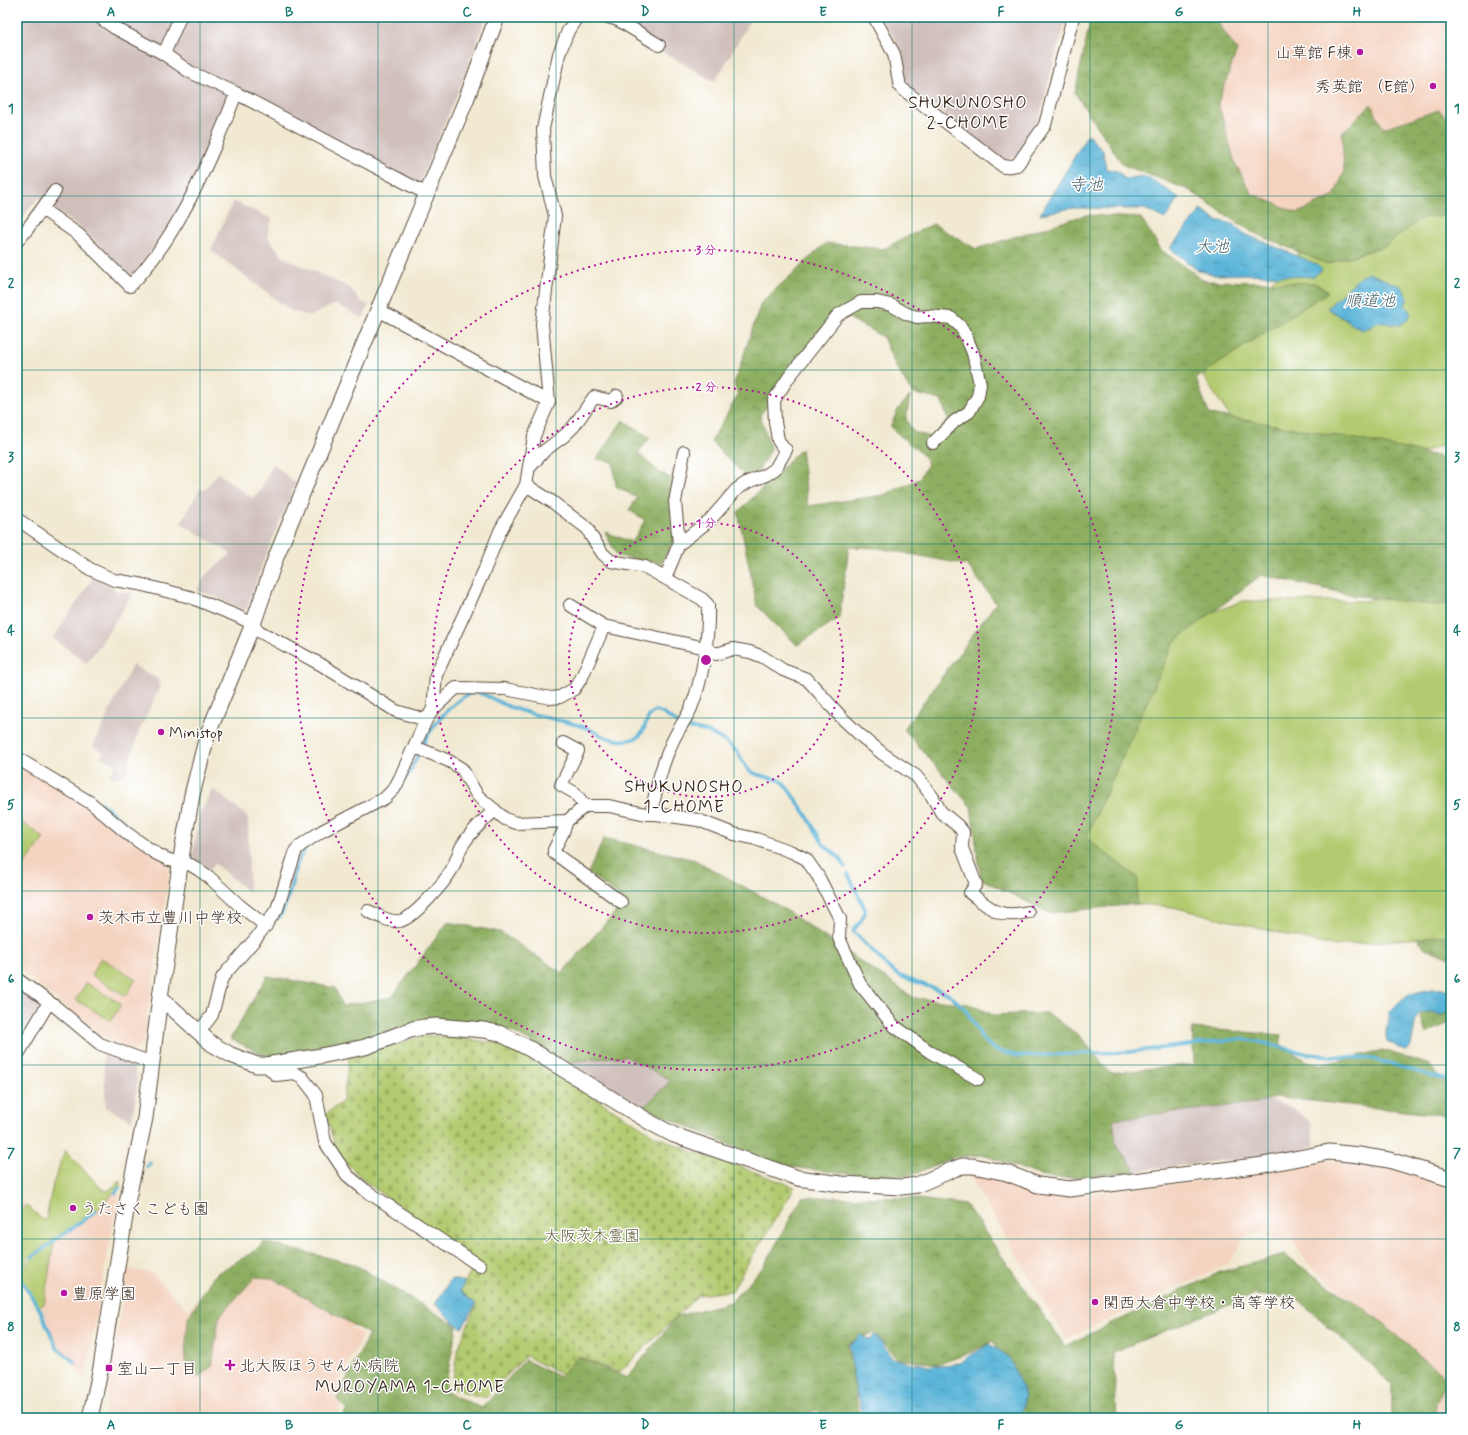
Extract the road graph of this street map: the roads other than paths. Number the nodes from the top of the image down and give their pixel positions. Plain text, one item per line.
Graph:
1 (99, 17) edge
2 (180, 17) edge
3 (497, 17) edge
4 (577, 17) edge
5 (608, 17) edge
6 (874, 17) edge
7 (1073, 17) edge
8 (659, 45) dead end
9 (164, 54) junction
10 (236, 93) junction
11 (55, 191) dead end
12 (427, 194) junction
13 (42, 209) junction
14 (17, 241) edge
15 (378, 310) junction
16 (617, 396) dead end
17 (549, 402) junction
18 (933, 442) dead end
19 (684, 452) dead end
20 (529, 468) junction
21 (526, 485) junction
22 (17, 519) edge
23 (679, 544) junction
24 (664, 577) junction
25 (570, 605) dead end
26 (252, 626) junction
27 (604, 626) junction
28 (706, 648) junction
29 (434, 709) junction
30 (426, 720) junction
31 (562, 743) dead end
32 (415, 748) junction
33 (17, 758) edge
34 (585, 806) junction
35 (496, 810) junction
36 (651, 813) junction
37 (567, 821) junction
38 (180, 862) junction
39 (621, 902) dead end
40 (368, 911) dead end
41 (1028, 912) dead end
42 (266, 926) junction
43 (17, 979) edge
44 (160, 997) junction
45 (49, 1002) junction
46 (199, 1032) junction
47 (17, 1056) edge
48 (152, 1063) junction
49 (266, 1065) junction
50 (978, 1079) dead end
51 (1451, 1179) edge
52 (480, 1266) dead end
53 (90, 1418) edge

1 - 9 street
2 - 9 street
3 - 12 street
4 - 17 street
5 - 8 street
6 - 7 street
9 - 10 street
10 - 12 street
10 - 13 street
11 - 13 street
12 - 15 street
13 - 14 street
15 - 17 street
15 - 26 street
16 - 20 street
17 - 20 street
18 - 23 street
19 - 23 street
20 - 21 street
21 - 24 street
21 - 29 street
22 - 26 street
23 - 24 street
24 - 28 street
25 - 27 street
26 - 30 street
26 - 38 street
27 - 28 street
27 - 29 street
28 - 36 street
28 - 41 street
29 - 30 street
30 - 32 street
31 - 34 street
32 - 35 street
32 - 42 street
33 - 38 street
34 - 36 street
34 - 37 street
35 - 37 street
35 - 40 street
36 - 50 street
37 - 39 street
38 - 42 street
38 - 44 street
42 - 46 street
43 - 45 street
44 - 46 street
44 - 48 street
45 - 47 street
45 - 48 street
46 - 49 street
48 - 53 street
49 - 51 street
49 - 52 street

